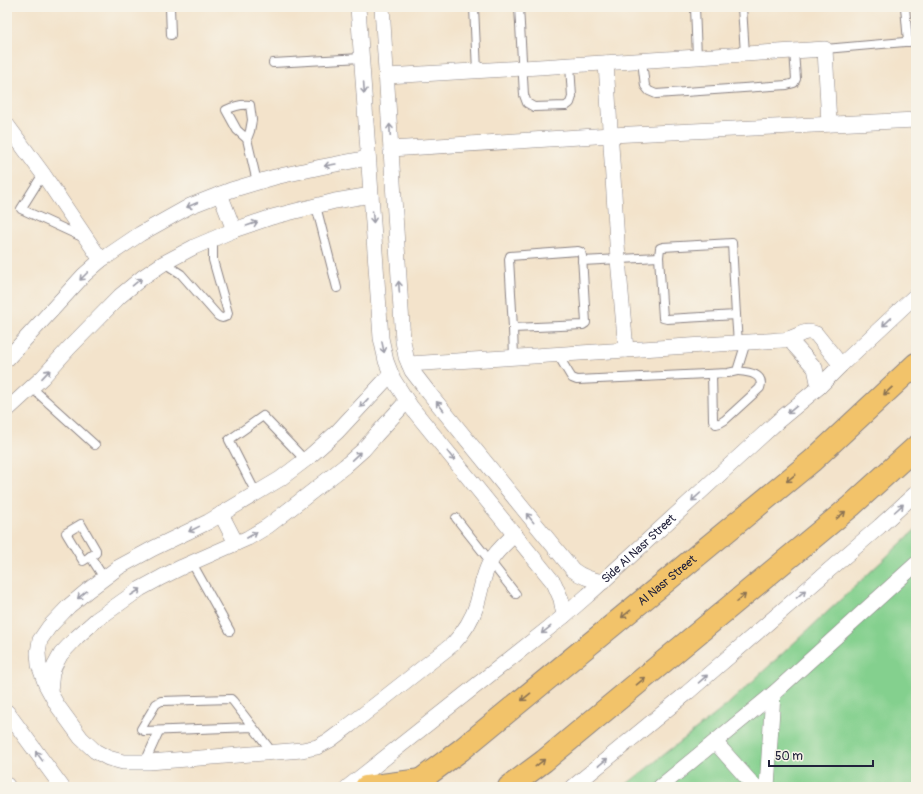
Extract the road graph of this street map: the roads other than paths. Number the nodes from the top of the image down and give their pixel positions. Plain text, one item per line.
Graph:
1 (170, 7) edge
2 (358, 7) edge
3 (382, 7) edge
4 (474, 7) edge
5 (520, 7) edge
6 (695, 7) edge
7 (742, 7) edge
8 (905, 7) edge
9 (171, 35) dead end
10 (912, 41) edge
11 (825, 49) junction
12 (794, 51) junction
13 (745, 54) junction
14 (697, 57) junction
15 (361, 58) junction
16 (642, 60) junction
17 (273, 63) dead end
18 (606, 63) junction
19 (570, 65) junction
20 (523, 68) junction
21 (477, 71) junction
22 (387, 76) junction
23 (916, 120) edge
24 (829, 124) junction
25 (7, 125) edge
26 (611, 136) junction
27 (248, 139) dead end
28 (391, 149) junction
29 (368, 158) junction
30 (44, 174) junction
31 (257, 182) junction
32 (220, 194) junction
33 (371, 195) junction
34 (316, 206) junction
35 (234, 230) junction
36 (216, 237) junction
37 (87, 239) junction
38 (659, 257) junction
39 (618, 259) junction
40 (102, 260) junction
41 (582, 261) junction
42 (164, 262) junction
43 (337, 288) dead end
44 (916, 295) edge
45 (736, 315) junction
46 (513, 328) junction
47 (791, 339) junction
48 (742, 343) junction
49 (626, 350) junction
50 (558, 355) junction
51 (514, 358) junction
52 (7, 359) edge
53 (409, 364) junction
54 (841, 364) junction
55 (916, 364) edge
56 (737, 371) junction
57 (391, 374) junction
58 (712, 374) junction
59 (819, 386) junction
60 (32, 388) junction
61 (407, 401) junction
62 (7, 410) edge
63 (95, 445) dead end
64 (916, 447) edge
65 (305, 460) junction
66 (256, 493) junction
67 (916, 493) edge
68 (221, 514) junction
69 (456, 518) dead end
70 (542, 532) junction
71 (515, 534) junction
72 (236, 543) junction
73 (526, 547) junction
74 (90, 556) dead end
75 (490, 562) junction
76 (192, 563) junction
77 (916, 564) edge
78 (104, 578) junction
79 (603, 582) junction
80 (516, 594) dead end
81 (564, 616) junction
82 (230, 631) dead end
83 (40, 640) junction
84 (61, 654) junction
85 (50, 691) junction
86 (773, 694) junction
87 (7, 712) edge
88 (253, 727) junction
89 (159, 731) junction
90 (715, 742) junction
91 (272, 752) junction
92 (145, 762) junction
93 (416, 783) edge
94 (62, 787) edge
95 (348, 787) edge
96 (366, 787) edge
97 (509, 787) edge
98 (573, 787) edge
99 (660, 787) edge
100 (755, 787) edge
101 (767, 787) edge

1 - 9 lane
2 - 15 street
3 - 22 street
4 - 21 lane
5 - 20 lane
6 - 14 lane
7 - 13 lane
8 - 10 lane
10 - 11 lane
11 - 12 street
11 - 24 street
12 - 13 street
12 - 16 lane
13 - 14 street
14 - 16 street
15 - 17 lane
15 -> 29 street
16 - 18 street
18 - 19 street
18 - 26 street
19 - 20 street
19 - 20 lane
20 - 21 street
21 - 22 street
28 -> 22 street
23 - 24 street
24 - 26 street
25 - 30 street
26 - 28 street
26 - 39 street
27 - 31 lane
53 -> 28 street
29 -> 31 street
29 - 33 street
30 - 37 street
30 - 37 lane
31 - 32 street
32 - 35 street
32 -> 40 street
33 - 34 street
33 -> 57 street
35 -> 34 street
34 - 43 lane
35 - 36 street
36 - 42 street
36 - 42 lane
37 - 40 street
38 - 39 lane
38 - 45 lane
38 - 45 lane
39 - 41 lane
39 - 49 street
40 -> 52 street
41 - 46 lane
41 - 46 lane
60 -> 42 street
44 -> 54 street, Side Al Nasr Street
45 - 48 lane
46 - 51 lane
47 - 48 street
47 - 54 street
47 - 59 street
48 - 49 street
48 - 56 lane
49 - 50 street
50 - 51 street
50 - 58 lane
51 - 53 street
70 -> 53 street
54 - 59 street, Side Al Nasr Street
55 -> 93 main road, Al Nasr Street
56 - 58 lane
56 - 58 lane
57 - 61 street
57 -> 65 street
59 -> 79 street, Side Al Nasr Street
60 - 62 street
60 - 63 lane
61 -> 71 street
72 -> 61 street
97 -> 64 main road
65 - 66 street
65 - 66 lane
66 - 68 street
98 -> 67 street
68 - 72 street
68 -> 78 street
69 - 75 lane
70 - 73 street
70 - 79 street
71 - 73 street
71 - 75 street
72 - 76 street
73 - 81 street
74 - 78 lane
75 - 80 lane
75 - 91 street
76 - 82 lane
84 -> 76 street
77 - 86 street
78 -> 83 street
79 - 81 street, Side Al Nasr Street
81 -> 95 street, Side Al Nasr Street
83 - 84 street
83 - 85 street
84 - 85 street
85 - 92 street
86 - 90 street
86 - 101 street
94 -> 87 street
88 - 89 lane
88 - 89 lane
88 - 91 lane
89 - 92 lane
90 - 99 street
90 - 100 street
91 - 92 street
93 - 96 main road

